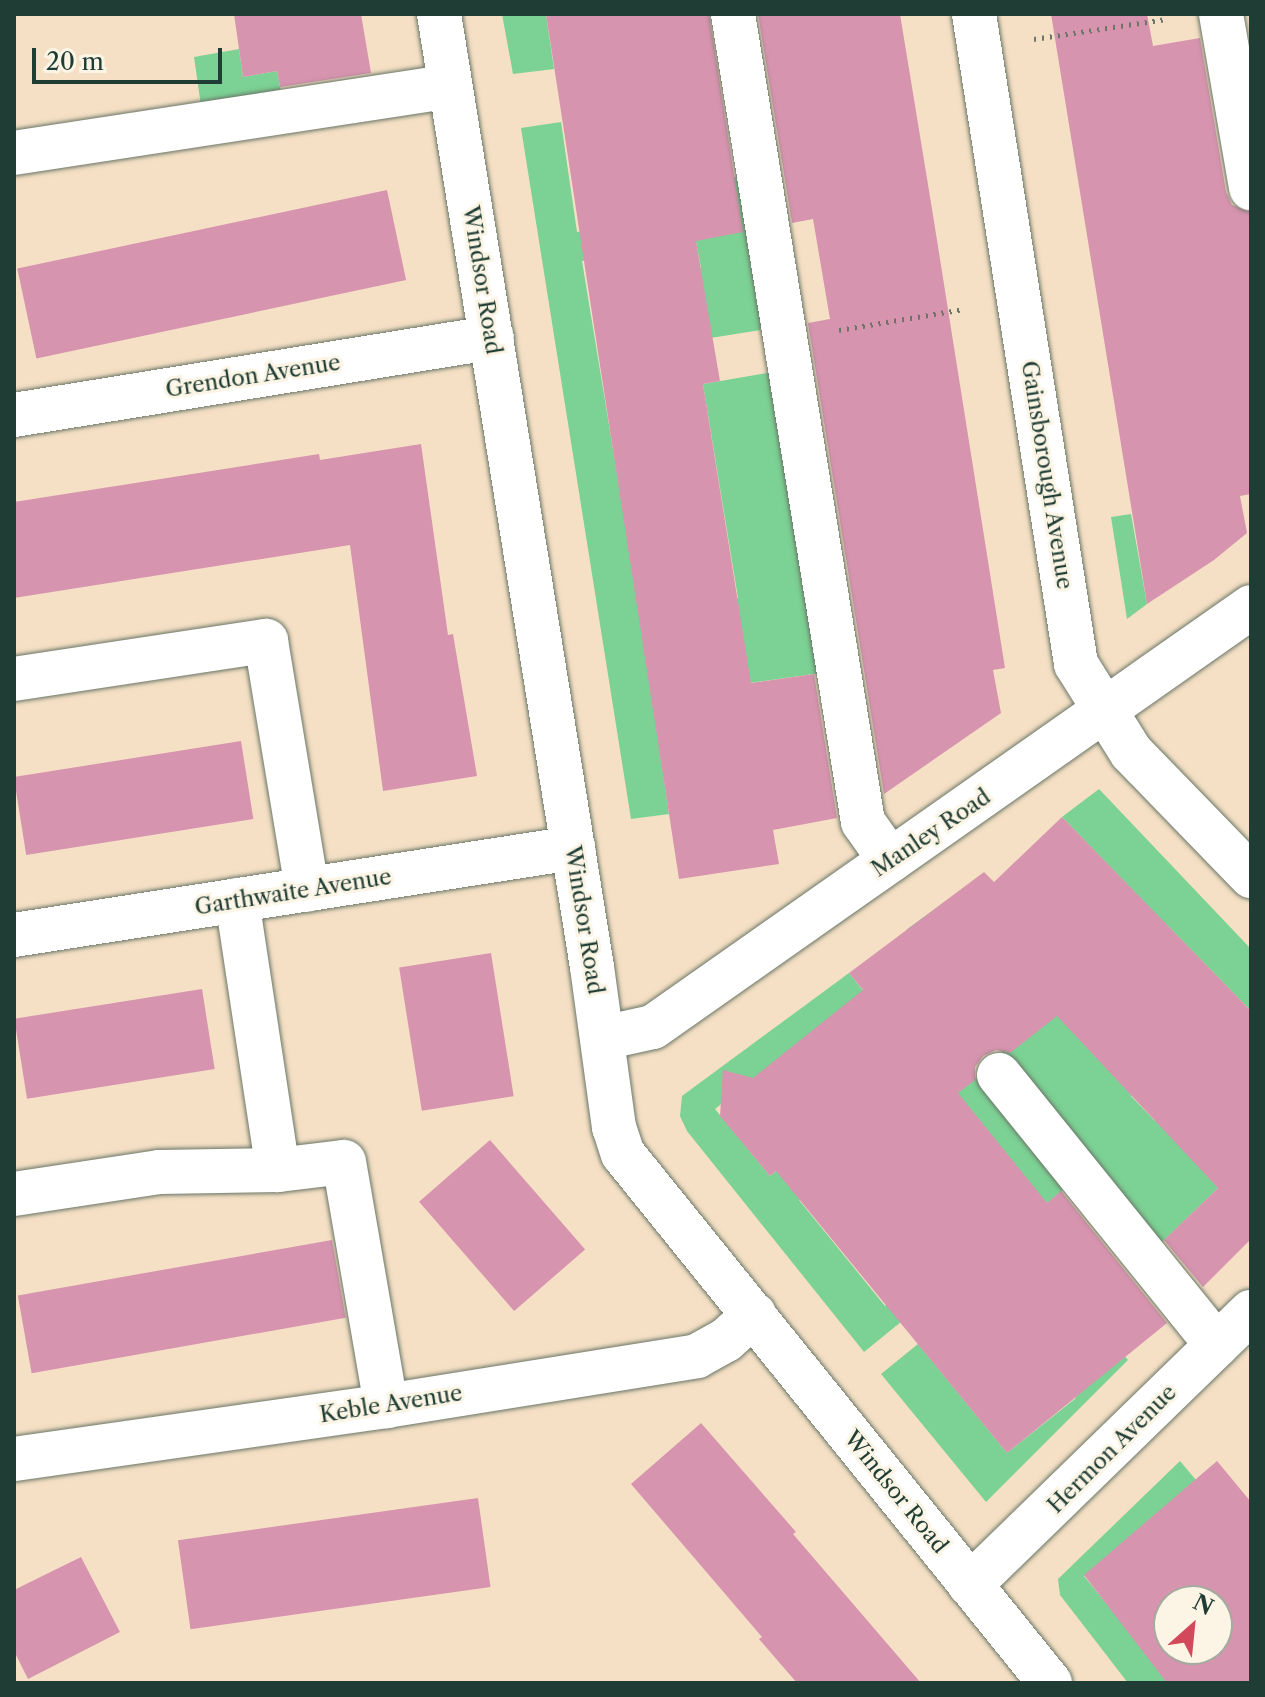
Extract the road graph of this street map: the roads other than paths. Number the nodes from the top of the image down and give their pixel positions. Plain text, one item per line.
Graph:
1 (439, 14) edge
2 (733, 14) edge
3 (974, 14) edge
4 (1201, 15) edge
5 (450, 86) junction
6 (14, 153) edge
7 (1251, 188) edge
8 (492, 338) junction
9 (14, 415) edge
10 (1251, 607) edge
11 (14, 679) edge
12 (1105, 712) junction
13 (573, 848) junction
14 (890, 860) junction
15 (1251, 876) edge
16 (307, 890) junction
17 (237, 900) junction
18 (14, 935) edge
19 (603, 1038) junction
20 (999, 1075) dead end
21 (278, 1170) junction
22 (14, 1194) edge
23 (1251, 1312) edge
24 (754, 1315) junction
25 (1217, 1345) junction
26 (386, 1406) junction
27 (14, 1459) edge
28 (970, 1585) junction
29 (1043, 1681) edge

1 - 5 street, Windsor Road
2 - 14 street
3 - 12 street, Gainsborough Avenue
4 - 7 street
5 - 6 street
5 - 8 street, Windsor Road
8 - 9 street, Grendon Avenue
8 - 13 street, Windsor Road
10 - 12 street, Manley Road
11 - 16 street
12 - 14 street, Manley Road
12 - 15 street, Gainsborough Avenue
13 - 16 street, Garthwaite Avenue
13 - 19 street, Windsor Road
14 - 19 street, Manley Road
16 - 17 street, Garthwaite Avenue
17 - 18 street, Garthwaite Avenue
17 - 21 street
19 - 24 street, Windsor Road
20 - 25 street
21 - 22 street
21 - 26 street
23 - 25 street, Hermon Avenue
24 - 26 street, Keble Avenue
24 - 28 street, Windsor Road
25 - 28 street, Hermon Avenue
26 - 27 street, Keble Avenue
28 - 29 street, Windsor Road

